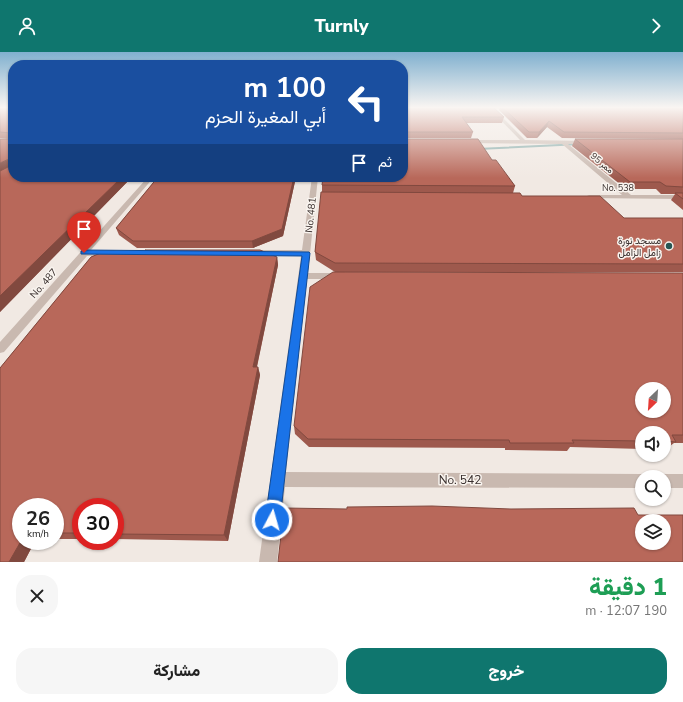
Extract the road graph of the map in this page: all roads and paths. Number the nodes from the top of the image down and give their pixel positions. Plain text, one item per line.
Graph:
1 (513, 131) edge
2 (464, 142) edge
3 (524, 142) junction
4 (563, 142) junction
5 (591, 142) edge
6 (147, 182) edge
7 (315, 182) edge
8 (581, 197) edge
9 (629, 197) junction
10 (683, 197) edge
11 (84, 253) junction
12 (124, 253) edge
13 (243, 253) edge
14 (306, 253) junction
15 (304, 276) junction
16 (351, 276) edge
17 (0, 349) edge
18 (277, 479) junction
19 (635, 481) edge
20 (671, 481) edge
21 (683, 481) edge
22 (268, 562) edge

1 - 3 street
2 - 3 street
3 - 4 street
4 - 5 street
4 - 9 street, ممر 95
6 - 11 street, No. 487
7 - 14 street, No. 481
8 - 9 street, No. 538
9 - 10 street, No. 538
11 - 12 street
11 - 17 street, No. 487
13 - 14 street
14 - 15 street, No. 481
15 - 16 street
15 - 18 street, No. 481
18 - 19 street, No. 542
18 - 22 street, No. 481
20 - 21 street

